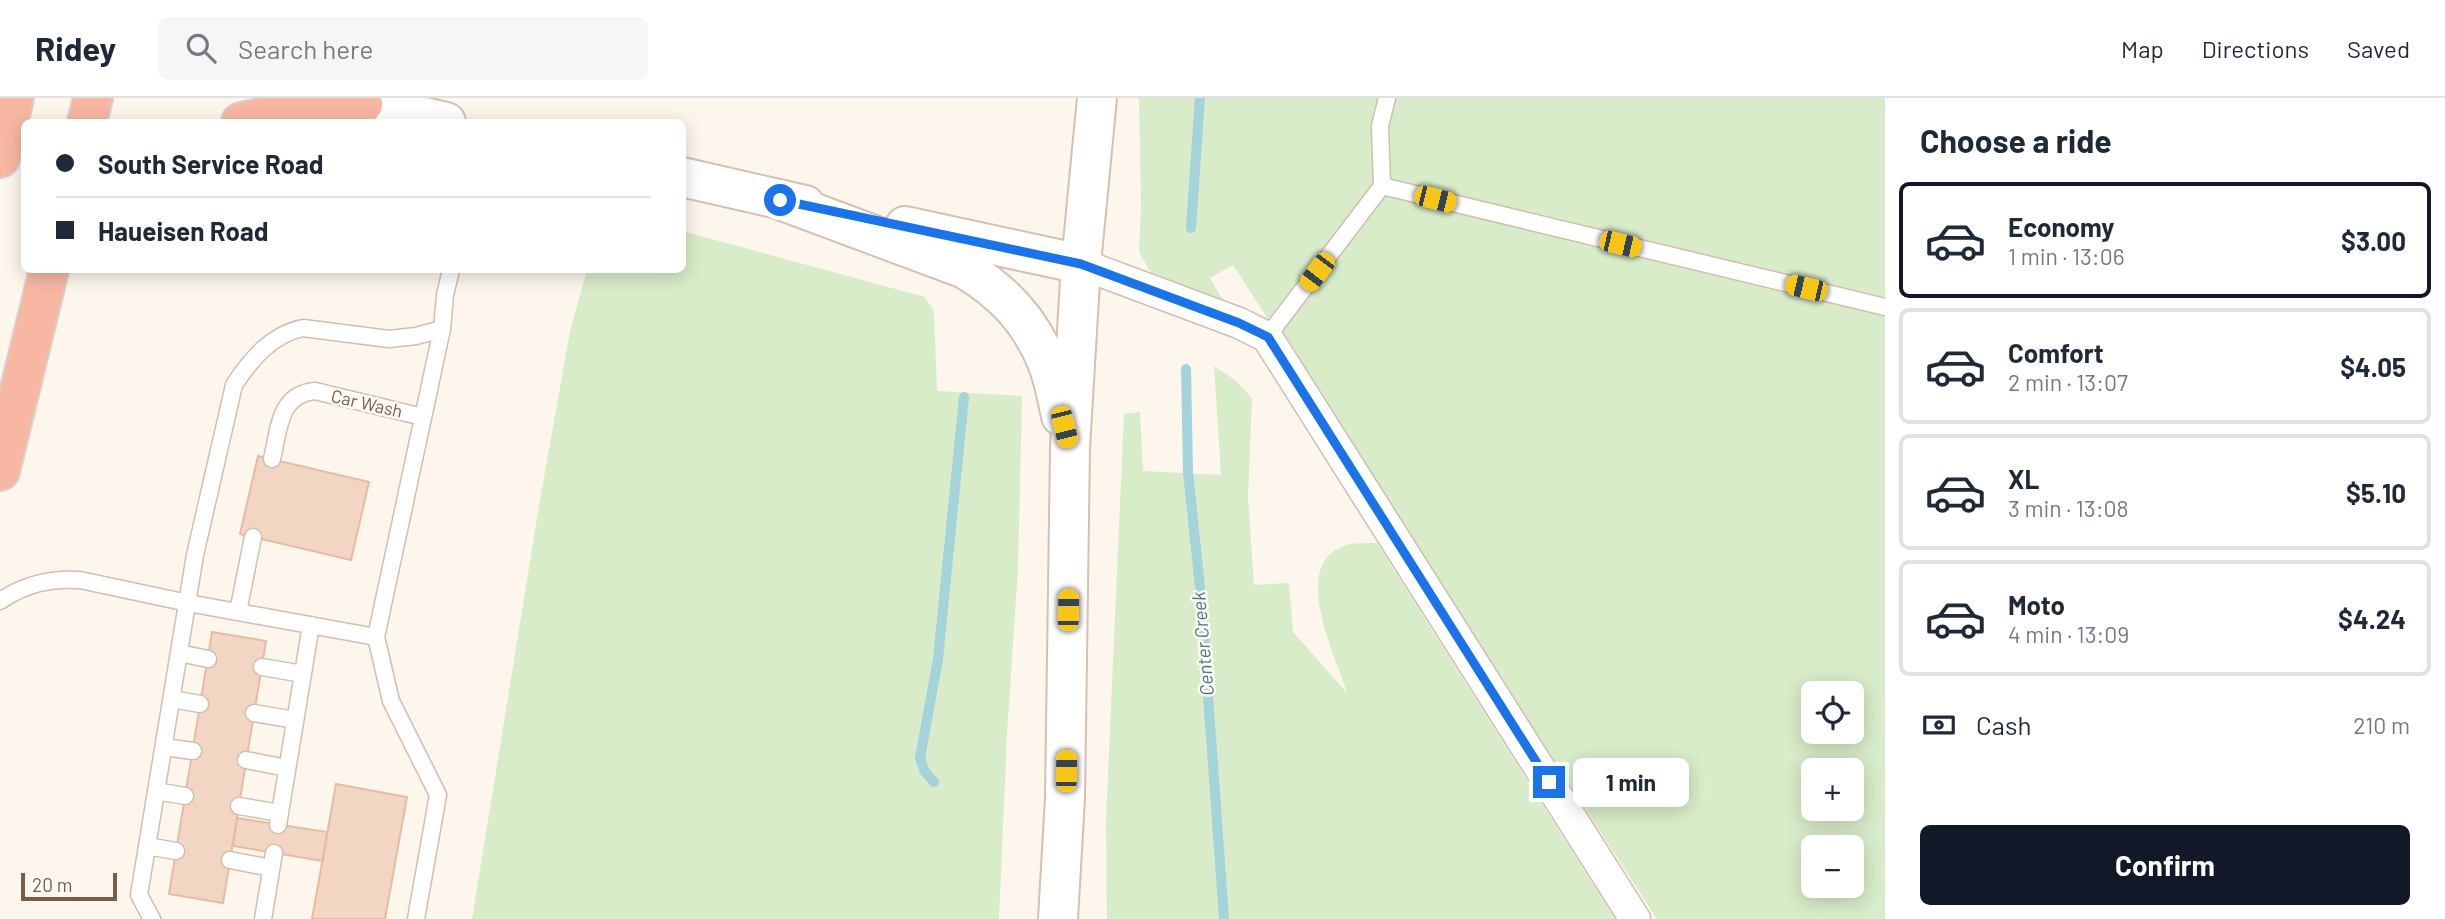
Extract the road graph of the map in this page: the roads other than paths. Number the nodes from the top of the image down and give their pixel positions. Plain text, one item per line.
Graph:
1 (14, 98) edge
2 (93, 98) edge
3 (1097, 98) edge
4 (1387, 98) edge
5 (352, 101) edge
6 (88, 119) edge
7 (255, 119) edge
8 (433, 119) edge
9 (0, 158) edge
10 (686, 178) edge
11 (1382, 186) junction
12 (780, 200) junction
13 (1081, 264) junction
14 (48, 273) edge
15 (450, 273) edge
16 (1885, 307) edge
17 (442, 329) junction
18 (1268, 337) junction
19 (423, 417) junction
20 (1070, 448) junction
21 (272, 459) dead end
22 (0, 471) edge
23 (253, 537) dead end
24 (0, 601) edge
25 (188, 603) junction
26 (238, 612) junction
27 (311, 625) junction
28 (376, 637) junction
29 (179, 653) junction
30 (208, 659) dead end
31 (262, 667) dead end
32 (303, 674) junction
33 (172, 699) junction
34 (200, 704) dead end
35 (254, 713) dead end
36 (295, 720) junction
37 (164, 747) junction
38 (192, 751) dead end
39 (246, 761) dead end
40 (288, 768) junction
41 (156, 792) junction
42 (185, 796) dead end
43 (239, 806) dead end
44 (147, 846) junction
45 (176, 850) dead end
46 (230, 860) dead end
47 (152, 919) edge
48 (262, 919) edge
49 (416, 919) edge
50 (1058, 919) edge
51 (1635, 919) edge

1 - 9 highway
2 - 6 highway
3 - 13 street
4 - 11 lane
5 - 7 highway
5 - 8 street
10 - 12 street
11 - 16 lane
11 - 18 lane
12 - 13 street
12 - 20 street
13 - 18 street
13 - 20 street
14 - 22 highway
15 - 17 lane
17 - 19 lane
17 - 25 lane
18 - 51 street
19 - 21 lane, Car Wash
19 - 28 lane
20 - 50 street
23 - 26 lane
24 - 25 lane
25 - 26 lane
25 - 29 lane
26 - 27 lane
27 - 28 lane
27 - 32 lane
28 - 49 lane
29 - 30 lane
29 - 33 lane
31 - 32 lane
32 - 36 lane
33 - 34 lane
33 - 37 lane
35 - 36 lane
36 - 40 lane
37 - 38 lane
37 - 41 lane
39 - 40 lane
40 - 43 lane
41 - 42 lane
41 - 44 lane
44 - 45 lane
44 - 47 lane
46 - 48 lane

